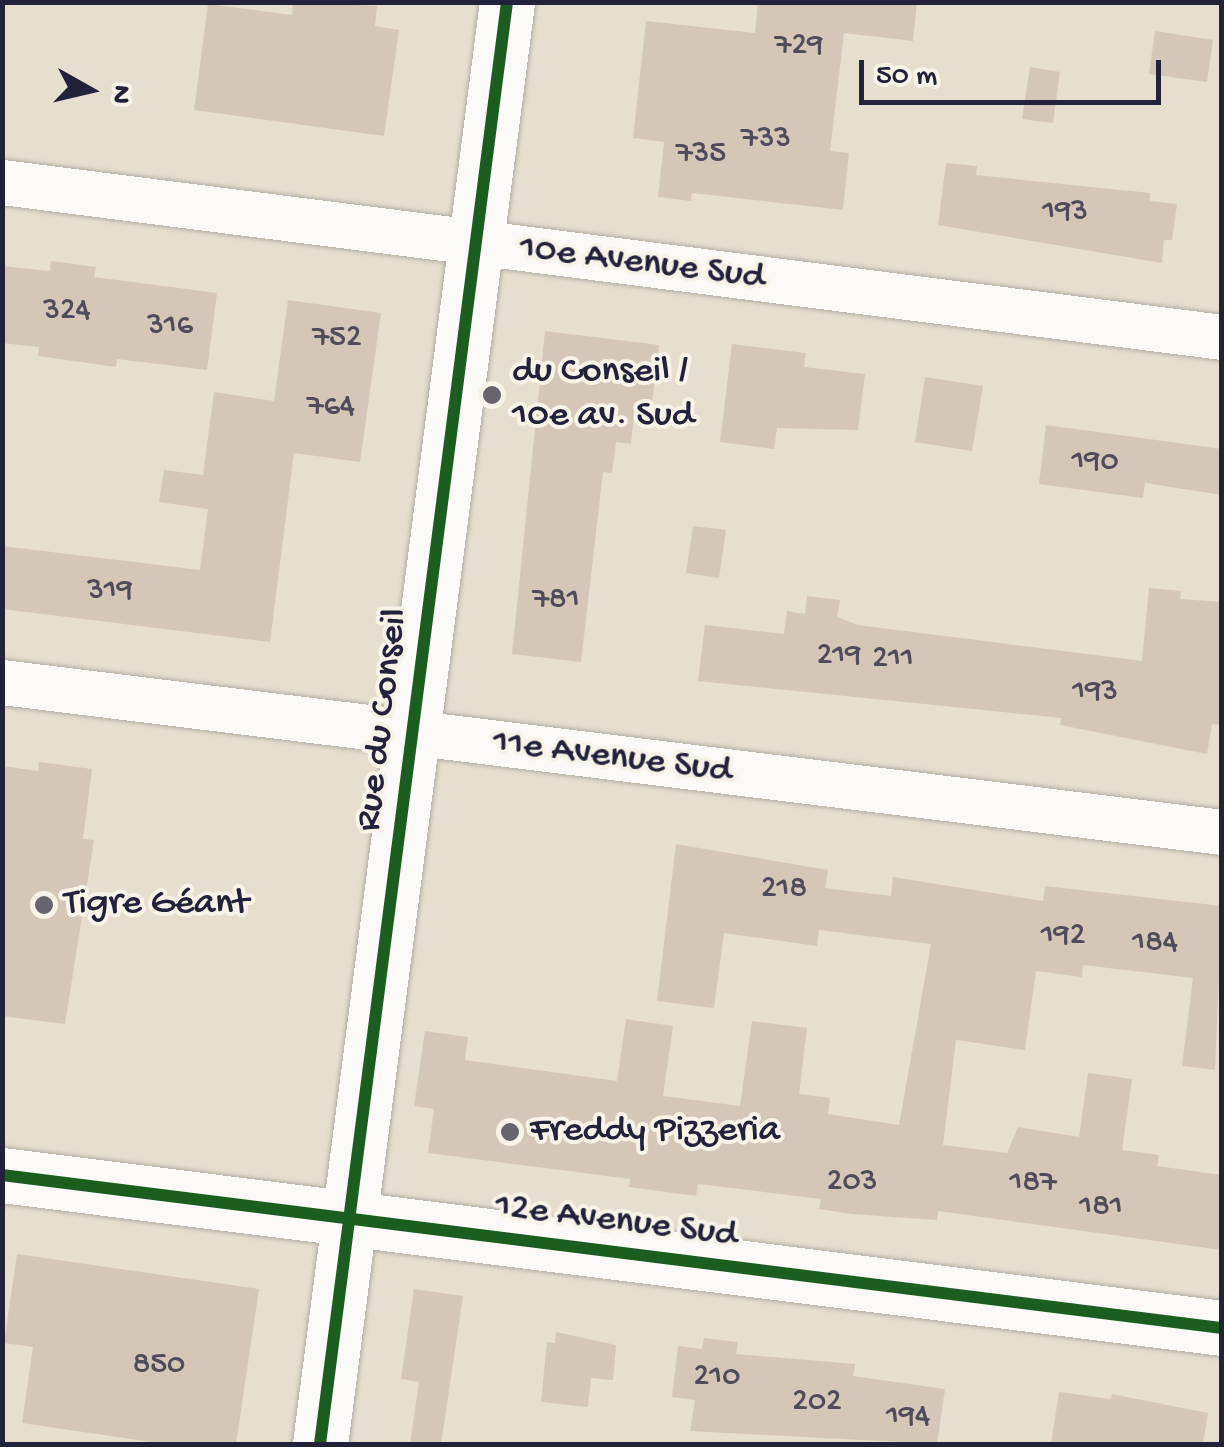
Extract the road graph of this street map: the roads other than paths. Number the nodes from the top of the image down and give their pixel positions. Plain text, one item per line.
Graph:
1 (507, 2) edge
2 (2, 182) edge
3 (476, 243) junction
4 (1222, 338) edge
5 (2, 682) edge
6 (412, 733) junction
7 (1222, 832) edge
8 (2, 1175) edge
9 (349, 1219) junction
10 (1222, 1328) edge
11 (320, 1444) edge

1 - 3 street, Rue du Conseil
2 - 3 street, 10e Avenue Sud
3 - 4 street, 10e Avenue Sud
3 - 6 street, Rue du Conseil
5 - 6 street, 11e Avenue Sud
6 - 7 street, 11e Avenue Sud
6 - 9 street, Rue du Conseil
8 - 9 street, 12e Avenue Sud
9 - 10 street, 12e Avenue Sud
9 - 11 street, Rue du Conseil

